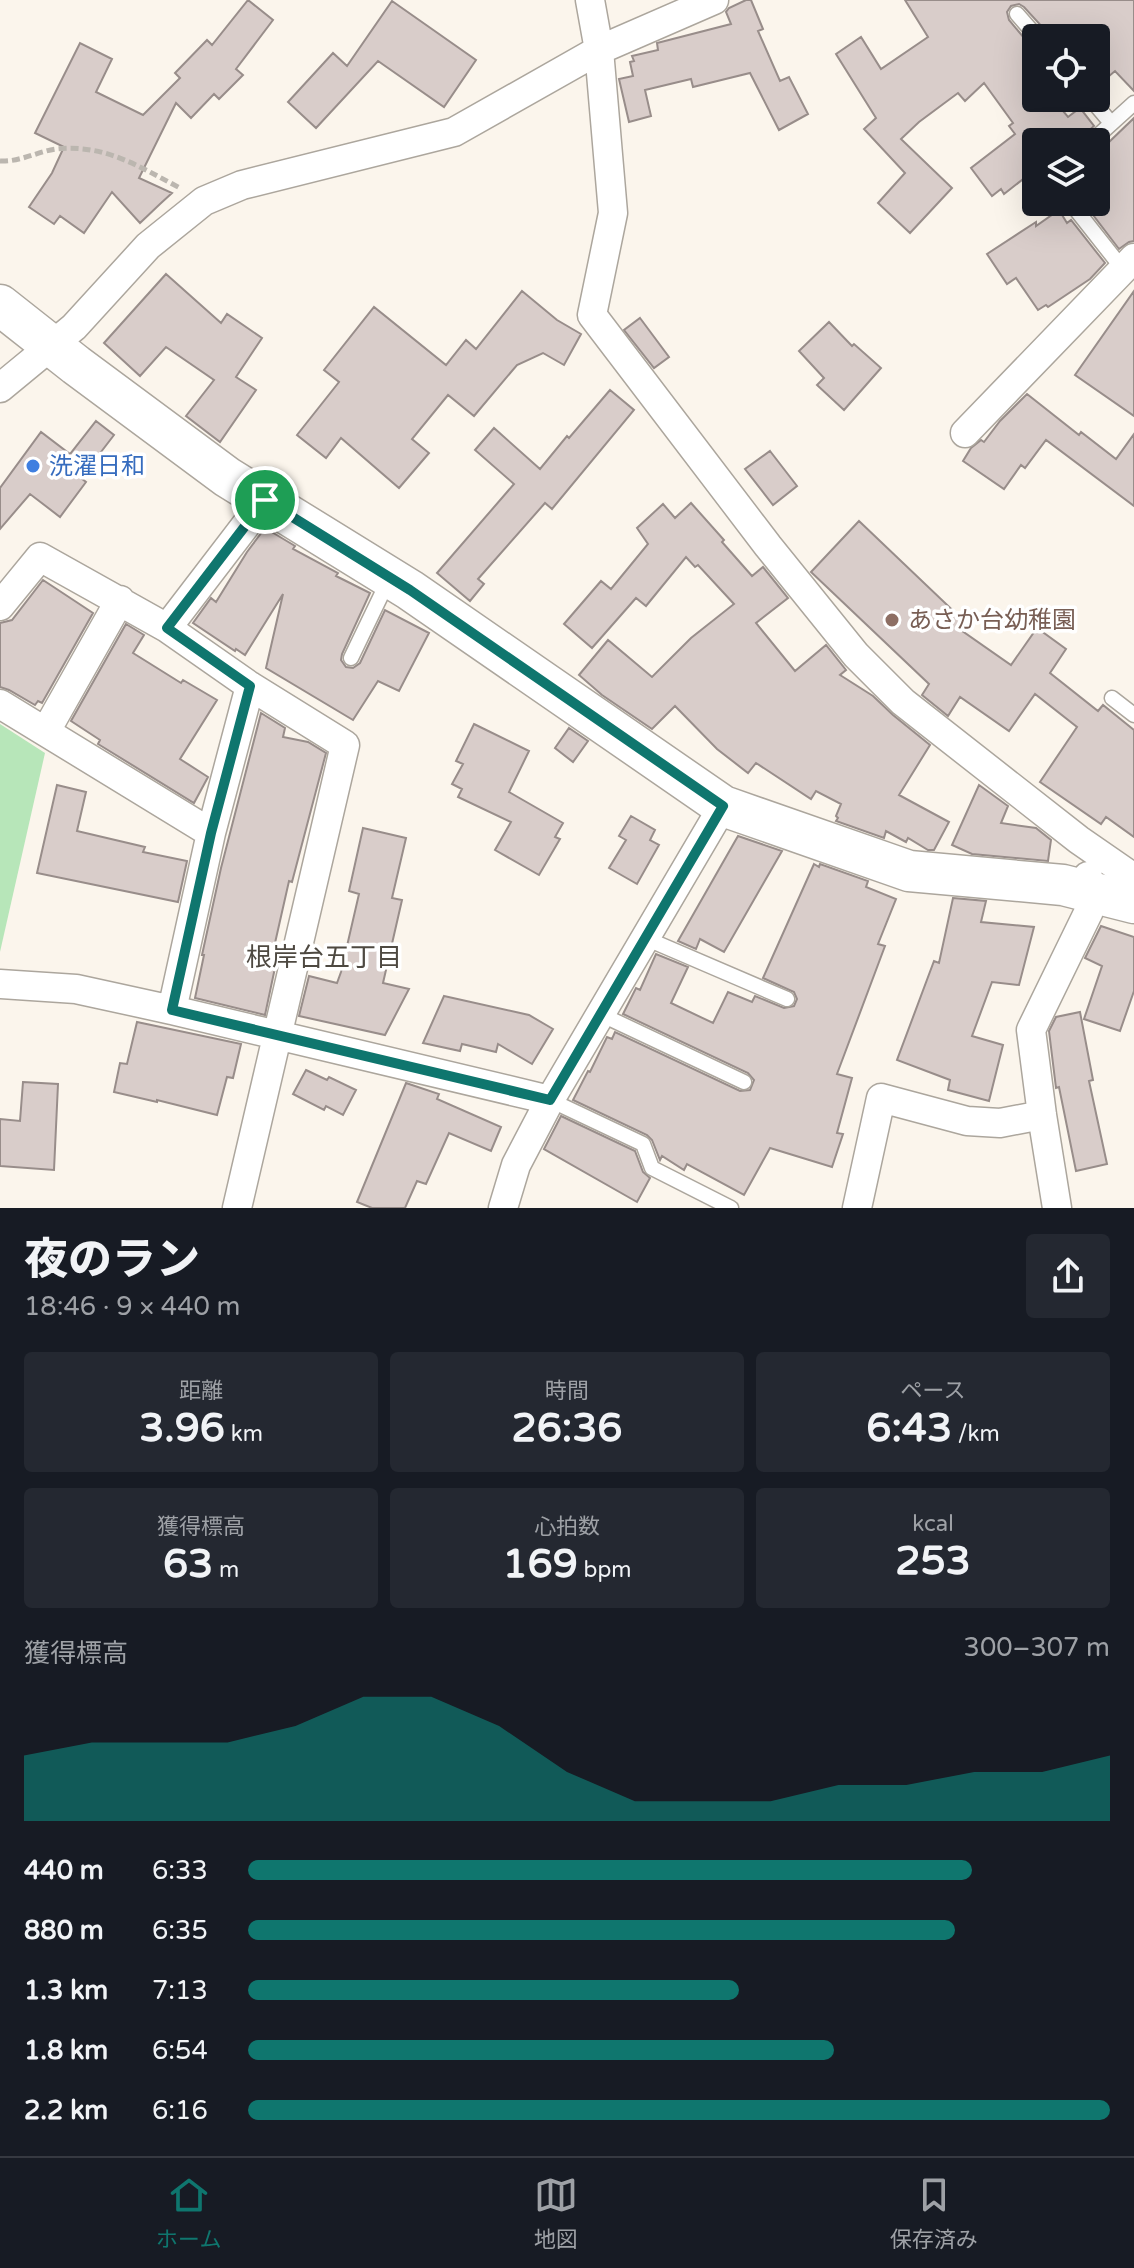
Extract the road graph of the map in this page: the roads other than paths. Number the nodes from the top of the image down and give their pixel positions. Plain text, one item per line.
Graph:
1 (590, 0) edge
2 (714, 0) edge
3 (1017, 14) dead end
4 (1026, 24) edge
5 (599, 50) junction
6 (1134, 103) edge
7 (1102, 112) edge
8 (1111, 123) junction
9 (1106, 128) edge
10 (1083, 216) edge
11 (1128, 263) edge
12 (0, 305) edge
13 (52, 346) junction
14 (0, 388) edge
15 (965, 433) dead end
16 (265, 500) junction
17 (390, 577) junction
18 (120, 600) junction
19 (0, 606) edge
20 (167, 628) junction
21 (351, 658) dead end
22 (250, 686) junction
23 (1112, 698) dead end
24 (0, 704) edge
25 (1134, 715) edge
26 (46, 731) junction
27 (723, 806) junction
28 (211, 833) junction
29 (1092, 872) junction
30 (1134, 878) edge
31 (1134, 903) edge
32 (645, 938) junction
33 (0, 984) edge
34 (787, 999) dead end
35 (172, 1010) junction
36 (600, 1014) junction
37 (276, 1035) junction
38 (744, 1082) dead end
39 (550, 1100) junction
40 (1042, 1115) junction
41 (237, 1208) edge
42 (503, 1208) edge
43 (731, 1208) edge
44 (857, 1208) edge
45 (1057, 1208) edge

1 - 5 street
2 - 5 street
3 - 4 lane
5 - 13 street
5 - 29 street
6 - 8 lane
7 - 8 lane
8 - 9 lane
10 - 11 lane
11 - 15 street
12 - 13 street
13 - 14 street
13 - 16 street
16 - 17 street
16 - 20 street
17 - 21 lane
17 - 27 street
18 - 19 street
18 - 20 street
18 - 26 street
20 - 22 street
22 - 28 street
22 - 37 street
23 - 25 lane
24 - 26 street
26 - 28 street
27 - 29 street
27 - 32 street
28 - 35 street
29 - 30 street
29 - 31 street
29 - 40 street
32 - 34 lane
32 - 36 street
33 - 35 street
35 - 37 street
36 - 38 lane
36 - 39 street
37 - 39 street
37 - 41 street
39 - 42 street
39 - 43 lane
40 - 44 street
40 - 45 street

